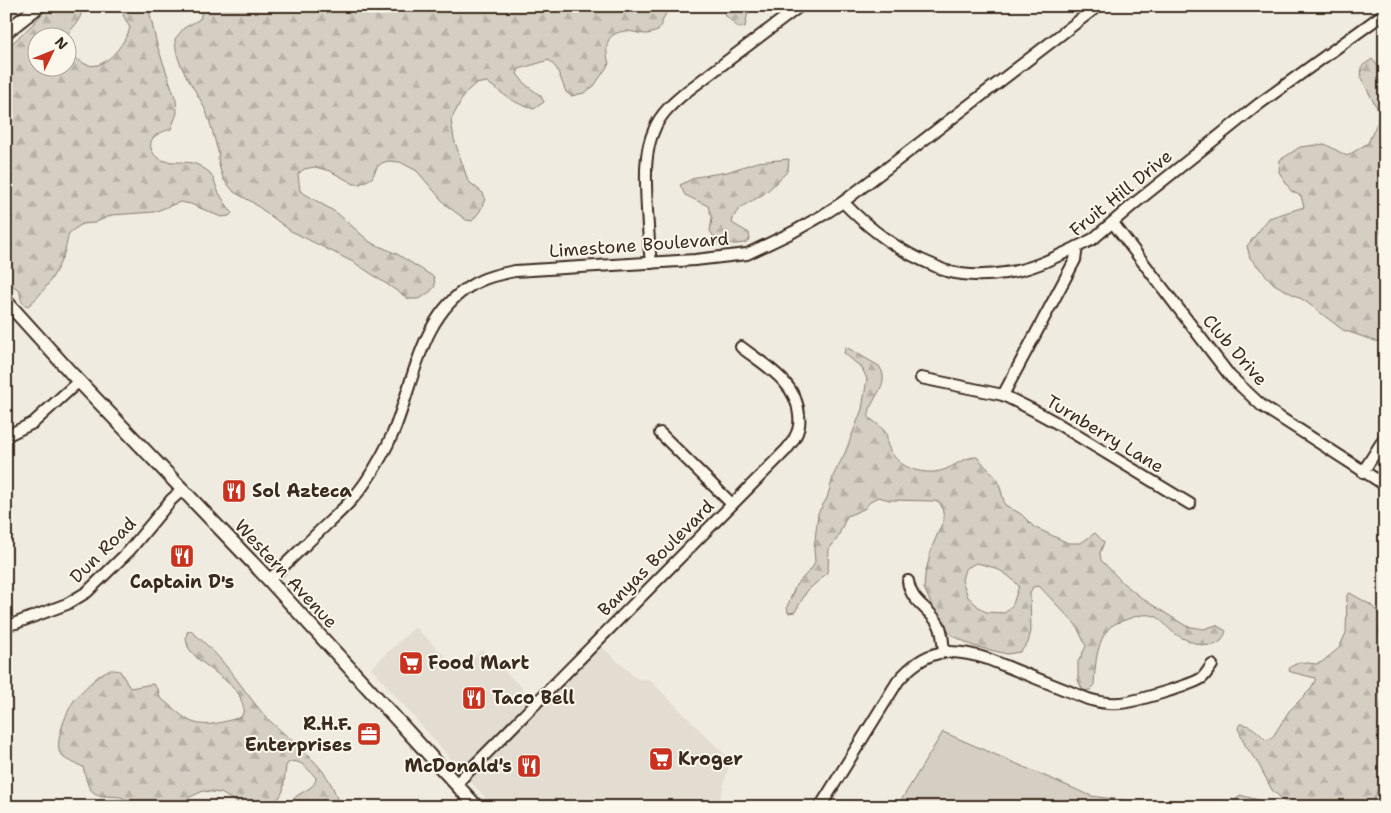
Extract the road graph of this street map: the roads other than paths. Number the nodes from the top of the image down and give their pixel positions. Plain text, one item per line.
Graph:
1 (39, 6) edge
2 (800, 6) edge
3 (1098, 6) edge
4 (1385, 13) edge
5 (6, 32) edge
6 (843, 202) junction
7 (1113, 223) junction
8 (1076, 248) junction
9 (652, 263) junction
10 (6, 301) edge
11 (741, 347) dead end
12 (920, 378) dead end
13 (79, 381) junction
14 (1003, 395) junction
15 (660, 433) dead end
16 (6, 436) edge
17 (1385, 437) edge
18 (1363, 472) junction
19 (1385, 485) edge
20 (183, 489) junction
21 (732, 504) junction
22 (1190, 504) dead end
23 (269, 580) junction
24 (908, 581) dead end
25 (6, 625) edge
26 (944, 652) junction
27 (1212, 665) dead end
28 (457, 783) junction
29 (477, 807) edge
30 (820, 807) edge

1 - 5 main road
2 - 9 street
3 - 6 street, Limestone Boulevard
4 - 7 street, Fruit Hill Drive
6 - 8 street
6 - 9 street, Limestone Boulevard
7 - 8 street, Fruit Hill Drive
7 - 18 street, Club Drive
8 - 14 street, Fruit Hill Drive
9 - 23 street, Limestone Boulevard
10 - 13 main road, Western Avenue
11 - 21 street, Banyas Boulevard
12 - 14 street
13 - 16 street
13 - 20 main road, Western Avenue
14 - 22 street, Turnberry Lane
15 - 21 street
17 - 18 street
18 - 19 street, Club Drive
20 - 23 main road, Western Avenue
20 - 25 street, Dun Road
21 - 28 street, Banyas Boulevard
23 - 28 main road, Western Avenue
24 - 26 street
26 - 27 street
26 - 30 street
28 - 29 main road, Western Avenue

